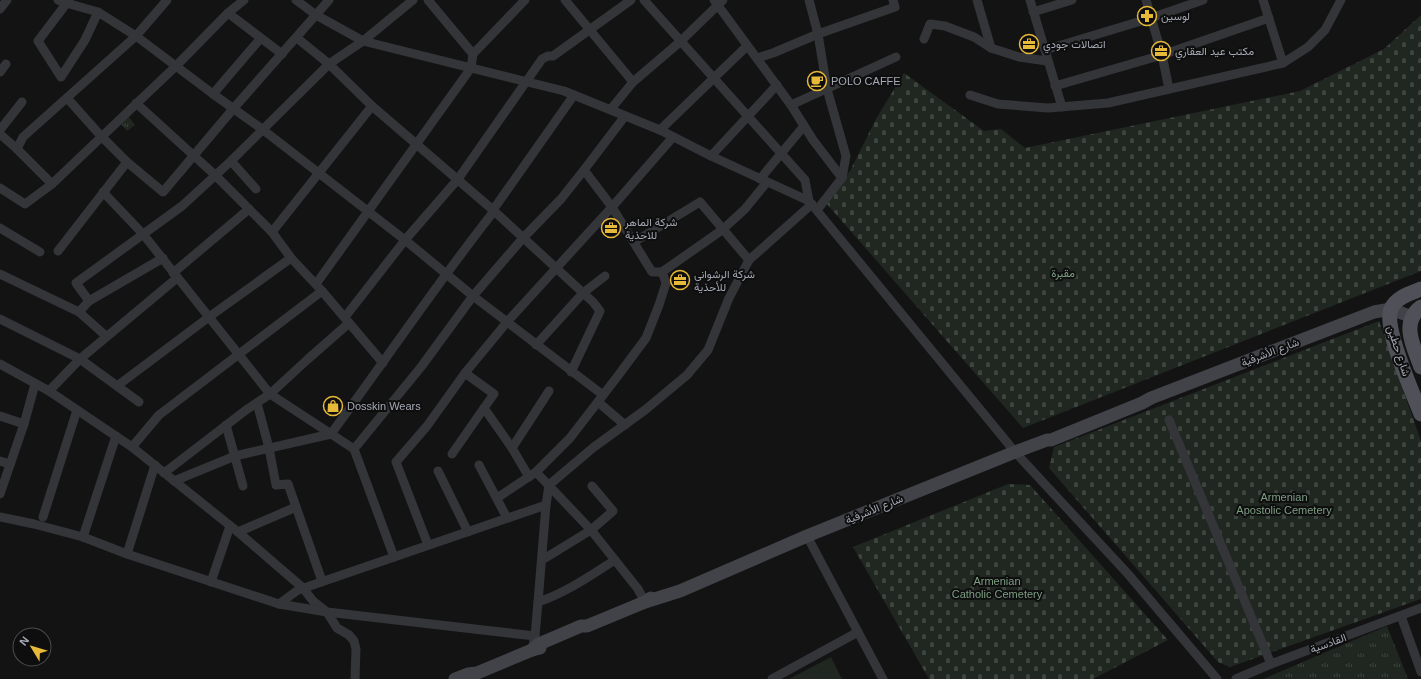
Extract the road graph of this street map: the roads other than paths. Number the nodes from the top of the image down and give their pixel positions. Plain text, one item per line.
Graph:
1 (7, 0) edge
2 (168, 0) edge
3 (244, 0) edge
4 (296, 0) edge
5 (329, 0) edge
6 (413, 0) edge
7 (428, 0) edge
8 (525, 0) edge
9 (565, 0) edge
10 (630, 0) edge
11 (644, 0) edge
12 (809, 0) edge
13 (892, 0) edge
14 (976, 0) edge
15 (1030, 0) edge
16 (1072, 0) edge
17 (1146, 0) edge
18 (1203, 0) edge
19 (1263, 0) edge
20 (1341, 0) edge
21 (64, 1) edge
22 (719, 2) edge
23 (0, 9) edge
24 (98, 12) junction
25 (1033, 12) junction
26 (228, 14) junction
27 (316, 15) junction
28 (1151, 18) junction
29 (1269, 18) junction
30 (589, 29) junction
31 (818, 34) junction
32 (136, 36) junction
33 (260, 38) junction
34 (297, 38) junction
35 (924, 39) dead end
36 (363, 41) junction
37 (681, 42) junction
38 (747, 46) junction
39 (992, 48) junction
40 (1045, 50) junction
41 (282, 54) junction
42 (473, 54) junction
43 (1162, 55) junction
44 (896, 57) dead end
45 (757, 58) junction
46 (1047, 61) junction
47 (6, 64) dead end
48 (329, 64) junction
49 (1283, 64) junction
50 (176, 66) junction
51 (471, 68) junction
52 (0, 72) edge
53 (713, 77) junction
54 (526, 82) junction
55 (632, 82) junction
56 (776, 86) junction
57 (1055, 86) junction
58 (827, 89) junction
59 (1169, 89) junction
60 (213, 94) junction
61 (574, 95) junction
62 (970, 95) dead end
63 (67, 98) junction
64 (22, 102) dead end
65 (136, 103) junction
66 (790, 105) junction
67 (372, 106) junction
68 (1062, 107) junction
69 (233, 109) junction
70 (611, 109) junction
71 (625, 116) junction
72 (747, 116) junction
73 (804, 126) junction
74 (262, 129) junction
75 (0, 130) edge
76 (660, 130) junction
77 (0, 134) edge
78 (101, 136) junction
79 (673, 137) junction
80 (417, 144) junction
81 (17, 149) junction
82 (781, 153) junction
83 (193, 155) junction
84 (711, 156) junction
85 (231, 161) junction
86 (127, 162) junction
87 (584, 170) junction
88 (319, 173) junction
89 (215, 175) junction
90 (842, 178) junction
91 (458, 179) junction
92 (764, 180) junction
93 (52, 184) junction
94 (0, 188) edge
95 (256, 189) dead end
96 (103, 192) junction
97 (813, 205) junction
98 (612, 207) junction
99 (249, 209) junction
100 (493, 210) junction
101 (368, 212) junction
102 (0, 228) edge
103 (722, 230) junction
104 (272, 232) junction
105 (143, 234) junction
106 (523, 238) junction
107 (405, 240) junction
108 (634, 242) junction
109 (58, 251) dead end
110 (40, 252) dead end
111 (163, 258) junction
112 (292, 258) junction
113 (749, 260) junction
114 (555, 268) junction
115 (662, 272) junction
116 (446, 273) junction
117 (0, 274) edge
118 (175, 275) junction
119 (605, 276) dead end
120 (319, 288) junction
121 (1421, 289) edge
122 (583, 293) junction
123 (473, 296) junction
124 (89, 301) junction
125 (1390, 310) junction
126 (79, 312) junction
127 (1416, 312) edge
128 (209, 316) junction
129 (0, 319) edge
130 (347, 320) junction
131 (507, 322) junction
132 (106, 336) junction
133 (536, 345) junction
134 (239, 355) junction
135 (80, 359) junction
136 (383, 363) junction
137 (0, 364) edge
138 (1421, 367) edge
139 (572, 372) junction
140 (465, 373) junction
141 (35, 384) junction
142 (117, 386) junction
143 (49, 391) junction
144 (549, 391) dead end
145 (270, 394) junction
146 (601, 398) junction
147 (139, 402) dead end
148 (256, 403) junction
149 (484, 408) junction
150 (77, 410) junction
151 (1421, 414) edge
152 (0, 416) edge
153 (1169, 420) dead end
154 (24, 424) junction
155 (226, 425) junction
156 (625, 425) junction
157 (331, 434) junction
158 (116, 436) junction
159 (132, 446) junction
160 (269, 448) junction
161 (512, 448) junction
162 (354, 449) junction
163 (1015, 452) junction
164 (452, 454) dead end
165 (235, 456) junction
166 (0, 461) edge
167 (10, 464) junction
168 (479, 465) dead end
169 (155, 466) junction
170 (438, 471) dead end
171 (164, 473) junction
172 (533, 474) junction
173 (174, 481) junction
174 (549, 485) junction
175 (243, 486) dead end
176 (592, 486) dead end
177 (0, 494) edge
178 (497, 498) junction
179 (546, 505) junction
180 (296, 506) junction
181 (0, 517) edge
182 (43, 517) dead end
183 (507, 518) junction
184 (234, 529) junction
185 (591, 530) junction
186 (468, 532) junction
187 (808, 536) junction
188 (83, 537) junction
189 (428, 545) junction
190 (126, 554) junction
191 (394, 557) junction
192 (542, 560) junction
193 (616, 560) junction
194 (322, 581) junction
195 (211, 582) junction
196 (303, 588) junction
197 (538, 602) junction
198 (645, 602) junction
199 (279, 604) junction
200 (1421, 608) edge
201 (327, 612) junction
202 (1402, 616) junction
203 (858, 632) junction
204 (535, 636) junction
205 (532, 650) junction
206 (1271, 664) junction
207 (1421, 672) edge
208 (474, 676) edge
209 (1241, 678) edge
210 (355, 679) edge
211 (455, 679) edge
212 (772, 679) edge
213 (883, 679) edge
214 (1217, 679) edge

1 - 23 street
2 - 32 street
3 - 26 street
4 - 27 street
5 - 27 street
6 - 36 street
7 - 42 street
8 - 42 street
9 - 30 street
10 - 30 street
11 - 37 street
12 - 31 street
13 - 31 street
14 - 39 street
15 - 25 street
16 - 25 street
17 - 28 street
18 - 28 street
19 - 29 street
20 - 49 street
21 - 24 street
21 - 24 street
22 - 37 street
22 - 38 street
24 - 32 street
25 - 40 street
26 - 33 street
26 - 50 street
27 - 34 street
27 - 36 street
28 - 40 street
28 - 43 street
29 - 43 street
29 - 49 street
30 - 54 street
30 - 55 street
31 - 45 street
31 - 58 street
32 - 50 street
32 - 63 street
33 - 41 street
33 - 60 street
34 - 41 street
34 - 48 street
35 - 39 street
36 - 48 street
36 - 51 street
37 - 53 street
37 - 55 street
38 - 45 street
38 - 53 street
39 - 46 street
40 - 46 street
41 - 69 street
42 - 51 street
43 - 57 street
43 - 59 street
44 - 58 street
45 - 56 street
46 - 57 street
47 - 52 street
48 - 67 street
48 - 74 street
49 - 59 street
50 - 60 street
50 - 65 street
51 - 54 street
51 - 80 street
53 - 72 street
53 - 76 street
54 - 61 street
54 - 91 street
55 - 70 street
56 - 66 street
56 - 72 street
57 - 68 street
58 - 66 street
58 - 90 street
59 - 68 street
60 - 69 street
61 - 70 street
61 - 100 street
62 - 68 street
63 - 78 street
63 - 81 street
64 - 75 street
65 - 78 street
65 - 83 street
66 - 73 street
67 - 80 street
67 - 88 street
69 - 74 street
69 - 83 street
70 - 71 street
71 - 76 street
71 - 87 street
72 - 82 street
72 - 84 street
73 - 82 street
73 - 90 street
74 - 85 street
74 - 88 street
76 - 79 street
77 - 81 street
78 - 86 street
78 - 93 street
79 - 84 street
79 - 98 street
80 - 91 street
80 - 101 street
81 - 93 street
82 - 92 street
82 - 97 street
83 - 86 street
83 - 89 street
84 - 92 street
85 - 89 street
85 - 95 street
86 - 96 street
87 - 98 street
87 - 106 street
88 - 101 street
88 - 104 street
89 - 99 street
89 - 105 street
90 - 97 street
91 - 100 street
91 - 107 street
92 - 97 street
92 - 103 street
93 - 94 street
96 - 105 street
96 - 109 street
97 - 113 street
97 - 163 street
98 - 108 street
98 - 114 street
99 - 104 street
99 - 118 street
100 - 106 street
100 - 116 street
101 - 107 street
101 - 120 street
102 - 110 street
103 - 108 street
103 - 113 street
103 - 115 street
104 - 112 street
105 - 111 street
105 - 124 street
106 - 114 street
106 - 123 street
107 - 116 street
107 - 130 street
108 - 115 street
111 - 118 street
111 - 124 street
112 - 120 street
112 - 128 street
113 - 156 street
114 - 122 street
114 - 131 street
115 - 146 street
116 - 123 street
116 - 136 street
117 - 126 street
118 - 128 street
118 - 132 street
119 - 122 street
120 - 130 street
120 - 134 street
121 - 125 main road
122 - 133 street
122 - 139 street
123 - 131 street
123 - 162 street
124 - 126 street
125 - 127 street, شارع الأشرفية
125 - 151 main road, شارع حطين
125 - 163 street, شارع الأشرفية
126 - 132 street
127 - 138 main road, شارع حطين
128 - 134 street
128 - 142 street
129 - 135 street
130 - 136 street
130 - 145 street
131 - 133 street
131 - 140 street
132 - 135 street
133 - 139 street
134 - 145 street
134 - 159 street
135 - 142 street
135 - 143 street
136 - 157 street
137 - 141 street
139 - 146 street
140 - 149 street
140 - 189 street
141 - 143 street
141 - 154 street
142 - 147 street
143 - 150 street
144 - 161 street
145 - 148 street
145 - 157 street
146 - 156 street
146 - 172 street
148 - 155 street
148 - 160 street
149 - 161 street
149 - 164 street
150 - 158 street
150 - 182 street
152 - 154 street
153 - 206 street
154 - 167 street
155 - 165 street
155 - 171 street
156 - 174 street
157 - 160 street
157 - 162 street
158 - 159 street
158 - 188 street
159 - 169 street
160 - 165 street
160 - 180 street
161 - 172 street
162 - 191 street
163 - 187 street, شارع الأشرفية
163 - 214 street
165 - 173 street
165 - 175 street
166 - 167 street
167 - 177 street
168 - 178 street
169 - 171 street
169 - 190 street
170 - 186 street
171 - 173 street
172 - 174 street
172 - 178 street
173 - 184 street
174 - 179 street
174 - 185 street
176 - 185 street
178 - 183 street
179 - 183 street
179 - 192 street
180 - 184 street
180 - 194 street
181 - 188 street
183 - 186 street
184 - 195 street
184 - 196 street
185 - 192 street
185 - 193 street
186 - 189 street
187 - 198 street, شارع الأشرفية
187 - 203 street
188 - 190 street
189 - 191 street
190 - 195 street
191 - 194 street
192 - 197 street
193 - 197 street
193 - 198 street
194 - 196 street
195 - 199 street
196 - 199 street
196 - 201 street
197 - 204 street
198 - 205 street, شارع الأشرفية
199 - 201 street
200 - 202 street, القادسية
201 - 204 street
201 - 210 street
202 - 206 street, القادسية
202 - 207 street
203 - 212 street
203 - 213 street
204 - 205 street
205 - 208 street, شارع الأشرفية
206 - 209 street, القادسية
208 - 211 street, شارع الأشرفية

